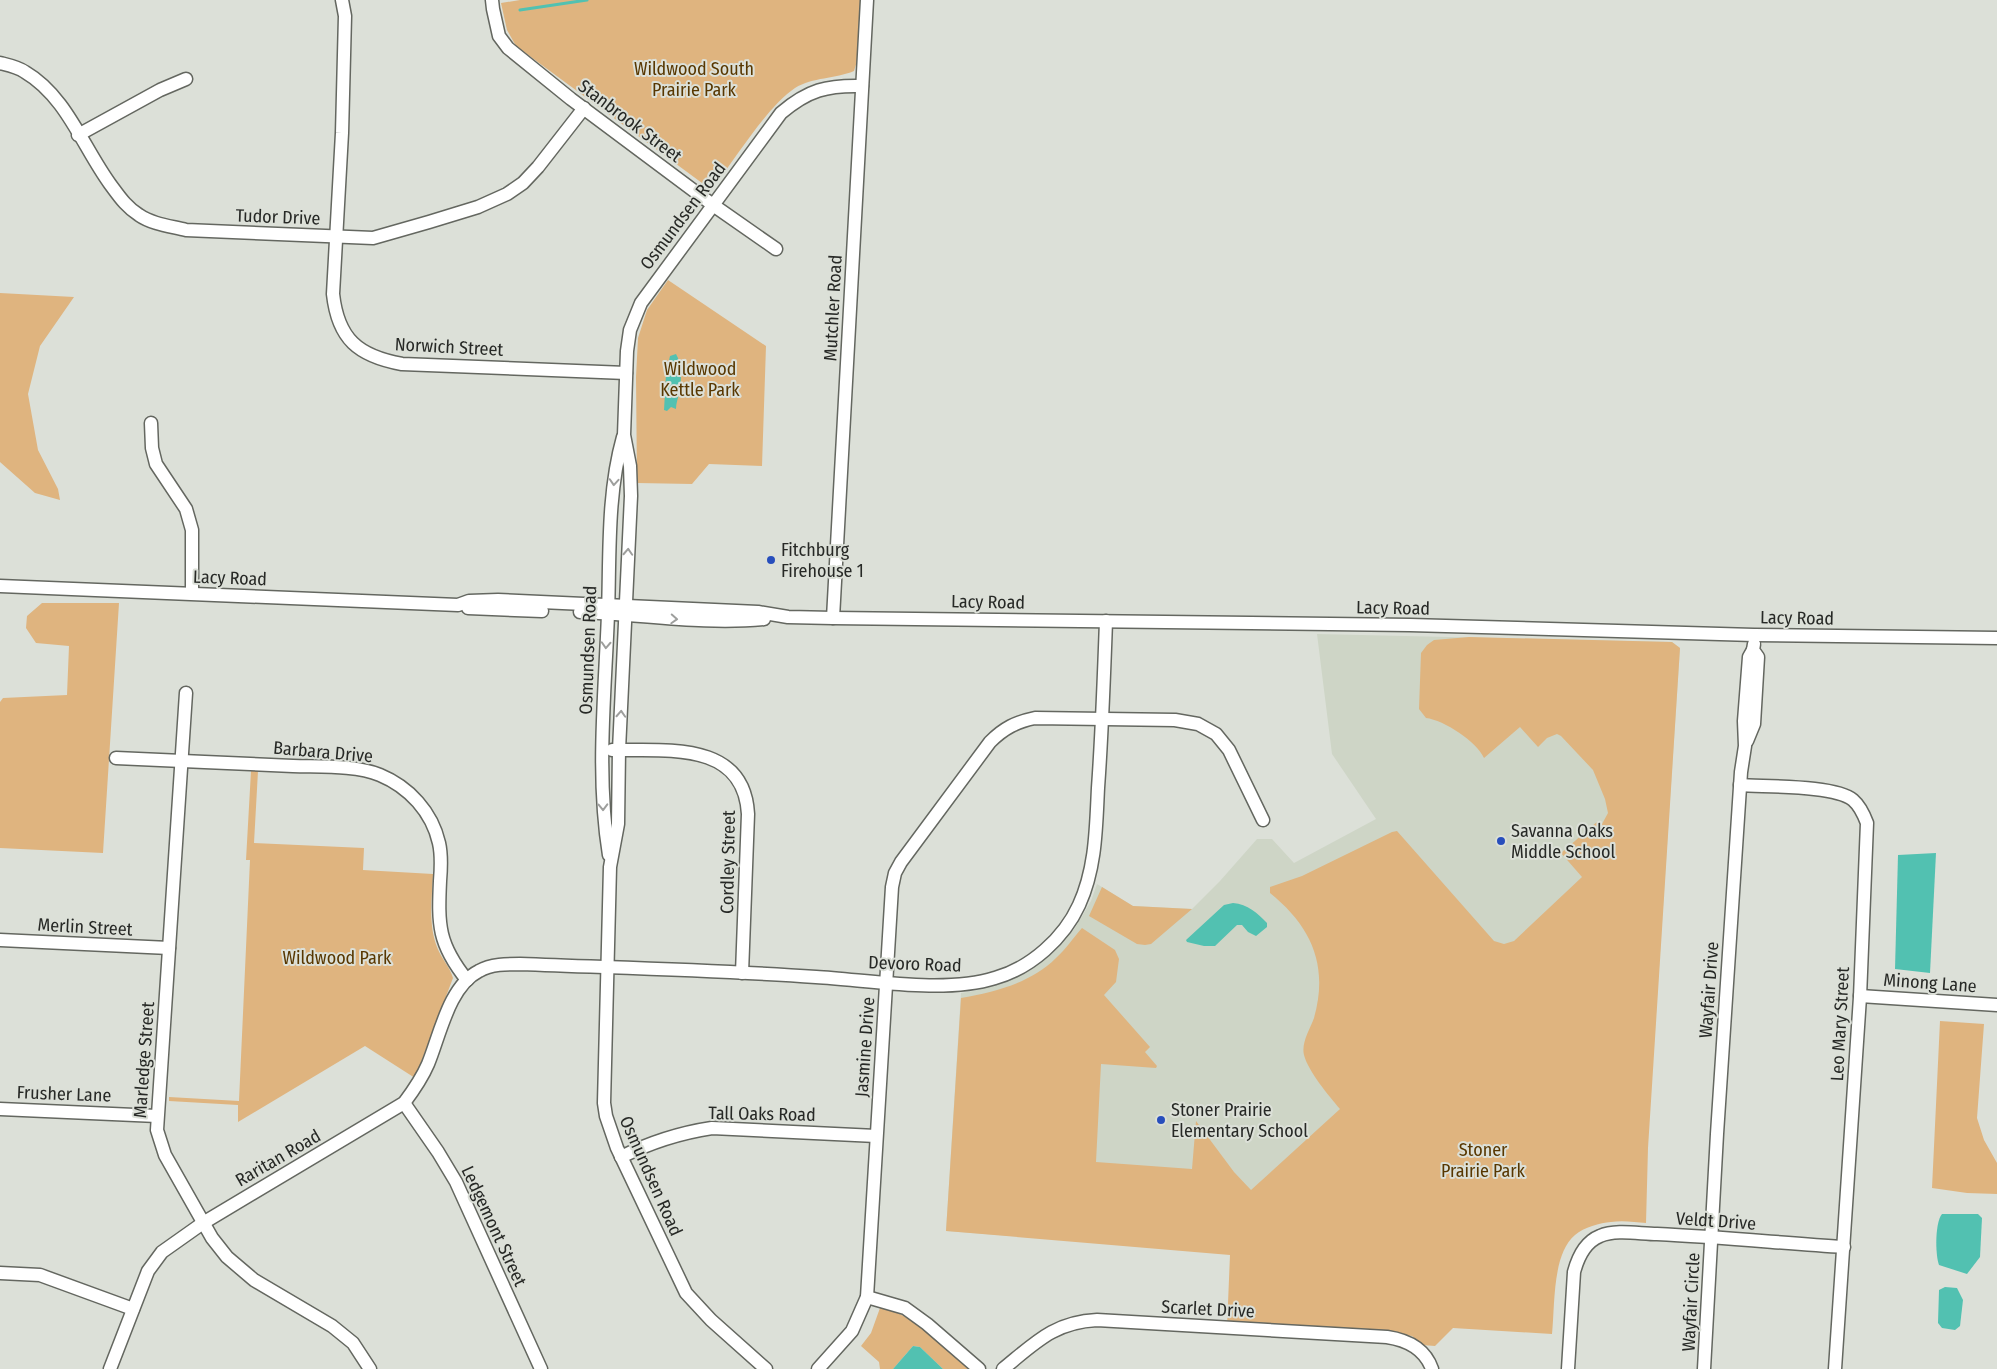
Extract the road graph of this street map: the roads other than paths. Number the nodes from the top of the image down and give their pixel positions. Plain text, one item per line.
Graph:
1 (342, 0) edge
2 (492, 0) edge
3 (867, 0) edge
4 (0, 63) edge
5 (186, 79) dead end
6 (862, 86) junction
7 (584, 108) junction
8 (78, 135) junction
9 (713, 205) junction
10 (336, 236) junction
11 (776, 249) dead end
12 (626, 373) junction
13 (151, 423) dead end
14 (624, 435) junction
15 (612, 522) junction
16 (630, 523) junction
17 (0, 586) edge
18 (192, 593) junction
19 (608, 610) junction
20 (625, 611) junction
21 (834, 618) junction
22 (1106, 621) junction
23 (1754, 635) junction
24 (1997, 638) edge
25 (186, 693) dead end
26 (1102, 719) junction
27 (602, 749) junction
28 (619, 750) junction
29 (116, 758) dead end
30 (181, 761) junction
31 (1740, 785) junction
32 (1263, 820) dead end
33 (610, 867) junction
34 (0, 940) edge
35 (168, 948) junction
36 (608, 968) junction
37 (742, 973) junction
38 (467, 980) junction
39 (887, 982) junction
40 (1860, 996) junction
41 (1997, 1005) edge
42 (404, 1103) junction
43 (0, 1109) edge
44 (158, 1116) junction
45 (876, 1136) junction
46 (621, 1157) junction
47 (203, 1223) junction
48 (1712, 1237) junction
49 (1844, 1247) junction
50 (0, 1273) edge
51 (867, 1297) junction
52 (133, 1309) junction
53 (110, 1369) edge
54 (370, 1369) edge
55 (541, 1369) edge
56 (766, 1369) edge
57 (818, 1369) edge
58 (979, 1369) edge
59 (1003, 1369) edge
60 (1432, 1369) edge
61 (1568, 1369) edge
62 (1704, 1369) edge
63 (1835, 1369) edge

1 - 10 street, Norwich Street
2 - 7 street, Stanbrook Street
3 - 6 street, Mutchler Road
4 - 8 street, Tudor Drive
5 - 8 street
6 - 9 street, Osmundsen Road
6 - 21 street, Mutchler Road
7 - 9 street, Stanbrook Street
7 - 10 street, Tudor Drive
8 - 10 street, Tudor Drive
9 - 11 street, Stanbrook Street
9 - 12 street, Osmundsen Road
10 - 12 street, Norwich Street
12 - 14 street, Osmundsen Road
13 - 18 street
14 -> 15 street, Osmundsen Road
14 - 16 street, Osmundsen Road
15 - 16 street
15 - 19 street, Osmundsen Road
20 -> 16 street, Osmundsen Road
17 - 18 street, Lacy Road
18 - 19 street, Lacy Road
19 - 20 street, Lacy Road
19 -> 27 street, Osmundsen Road
20 - 21 street, Lacy Road
28 -> 20 street, Osmundsen Road
21 - 22 street, Lacy Road
22 - 23 street, Lacy Road
22 - 26 street, Devoro Road
23 - 24 street, Lacy Road
23 - 31 street, Wayfair Drive
25 - 30 street, Marledge Street
26 - 32 street, Jasmine Drive
26 - 39 street, Jasmine Drive
26 - 39 street, Devoro Road
27 - 28 street, Cordley Street
27 -> 33 street, Osmundsen Road
28 - 33 street, Osmundsen Road
28 - 37 street, Cordley Street
29 - 30 street, Barbara Drive
30 - 35 street, Marledge Street
30 - 38 street, Barbara Drive
31 - 40 street, Leo Mary Street
31 - 48 street, Wayfair Drive
33 - 36 street, Osmundsen Road
34 - 35 street, Merlin Street
35 - 44 street, Marledge Street
36 - 37 street, Devoro Road
36 - 38 street, Devoro Road
36 - 46 street, Osmundsen Road
37 - 39 street, Devoro Road
38 - 42 street, Raritan Road
39 - 45 street, Jasmine Drive
40 - 41 street, Minong Lane
40 - 49 street, Leo Mary Street
42 - 47 street, Raritan Road
42 - 55 street, Ledgemont Street
43 - 44 street, Frusher Lane
44 - 47 street, Marledge Street
45 - 46 street, Tall Oaks Road
45 - 51 street, Jasmine Drive
46 - 56 street, Osmundsen Road
47 - 52 street, Raritan Road
47 - 54 street, Marledge Street
48 - 49 street, Veldt Drive
48 - 61 street, Veldt Drive
48 - 62 street, Wayfair Circle
49 - 63 street, Leo Mary Street
50 - 52 street
51 - 57 street, Jasmine Drive
51 - 58 street
52 - 53 street, Raritan Road
59 - 60 street, Scarlet Drive

